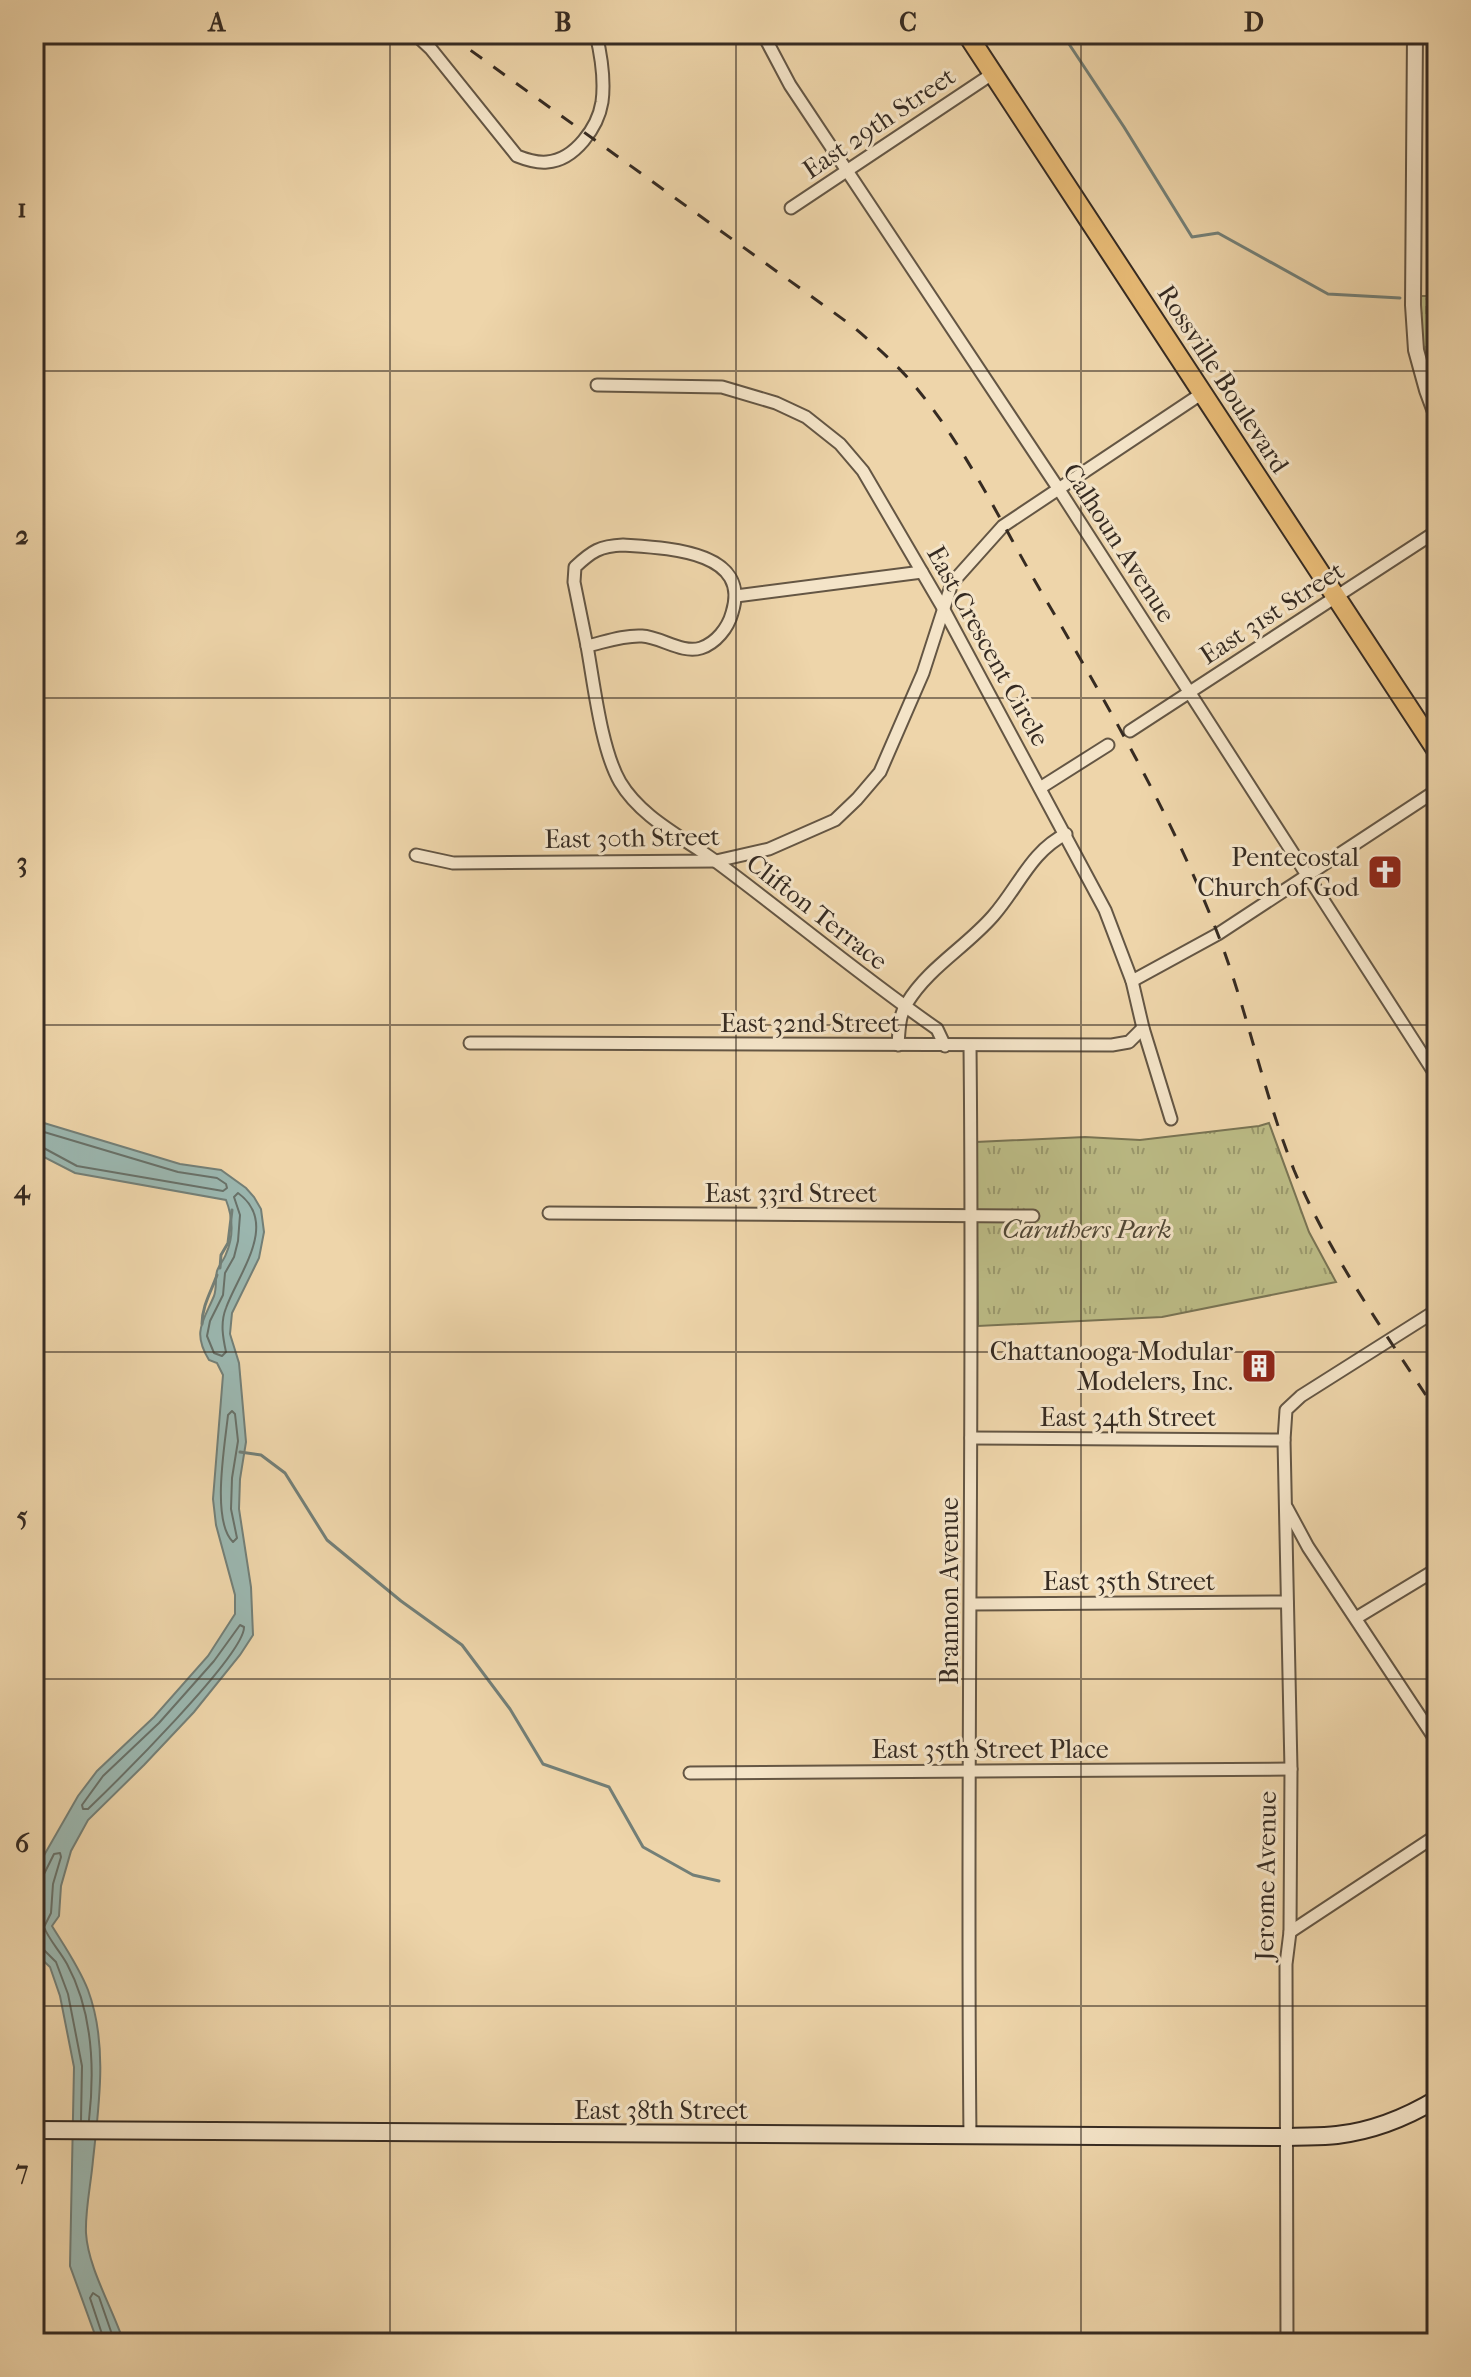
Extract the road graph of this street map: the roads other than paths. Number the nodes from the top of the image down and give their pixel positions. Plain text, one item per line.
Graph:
1 (415, 34) edge
2 (596, 34) edge
3 (763, 34) edge
4 (967, 34) edge
5 (1415, 34) edge
6 (992, 74) junction
7 (847, 172) junction
8 (791, 208) dead end
9 (597, 385) dead end
10 (1201, 394) junction
11 (1437, 417) edge
12 (1058, 488) junction
13 (1437, 531) edge
14 (922, 572) junction
15 (736, 596) junction
16 (1335, 598) junction
17 (943, 608) junction
18 (587, 646) junction
19 (1189, 694) junction
20 (1130, 731) dead end
21 (1108, 745) dead end
22 (1437, 751) edge
23 (1040, 788) junction
24 (1437, 790) edge
25 (1066, 834) junction
26 (416, 855) dead end
27 (716, 861) junction
28 (1306, 877) junction
29 (1132, 981) junction
30 (904, 1007) junction
31 (1143, 1028) junction
32 (470, 1043) dead end
33 (898, 1045) junction
34 (945, 1046) junction
35 (970, 1046) junction
36 (1437, 1077) edge
37 (1171, 1119) dead end
38 (549, 1213) dead end
39 (971, 1216) junction
40 (1033, 1216) dead end
41 (1437, 1310) edge
42 (971, 1438) junction
43 (1284, 1440) junction
44 (1285, 1503) junction
45 (1437, 1569) edge
46 (1287, 1602) junction
47 (971, 1604) junction
48 (1356, 1618) junction
49 (1437, 1742) edge
50 (1291, 1769) junction
51 (970, 1771) junction
52 (690, 1773) dead end
53 (1437, 1835) edge
54 (1290, 1932) junction
55 (1437, 2099) edge
56 (34, 2130) edge
57 (970, 2136) junction
58 (1287, 2137) junction
59 (1287, 2343) edge

1 - 2 street
3 - 7 street, Calhoun Avenue
4 - 6 highway, Rossville Boulevard
5 - 11 street
6 - 7 street, East 29th Street
6 - 10 highway, Rossville Boulevard
7 - 8 street, East 29th Street
7 - 12 street, Calhoun Avenue
9 - 14 street, East Crescent Circle
10 - 12 street, East 30th Street
10 - 16 highway, Rossville Boulevard
12 - 17 street, East 30th Street
12 - 19 street, Calhoun Avenue
13 - 16 street, East 31st Street
14 - 15 street
14 - 17 street, East Crescent Circle
15 - 18 street
15 - 18 street, Clifton Terrace
16 - 19 street, East 31st Street
16 - 22 highway, Rossville Boulevard
17 - 23 street, East Crescent Circle
17 - 27 street, East 30th Street
18 - 27 street, Clifton Terrace
19 - 20 street, East 31st Street
19 - 28 street, Calhoun Avenue
21 - 23 street
23 - 25 street, East Crescent Circle
24 - 28 street
25 - 29 street, East Crescent Circle
25 - 30 street
26 - 27 street, East 30th Street
27 - 30 street, Clifton Terrace
28 - 29 street
28 - 36 street, Calhoun Avenue
29 - 31 street, East Crescent Circle
30 - 33 street
30 - 34 street, Clifton Terrace
31 - 35 street, East 32nd Street
31 - 37 street, East Crescent Circle
32 - 33 street, East 32nd Street
33 - 34 street, East 32nd Street
34 - 35 street, East 32nd Street
35 - 39 street, Brannon Avenue
38 - 39 street, East 33rd Street
39 - 40 street, East 33rd Street
39 - 42 street, Brannon Avenue
41 - 43 street, Jerome Avenue
42 - 43 street, East 34th Street
42 - 47 street, Brannon Avenue
43 - 44 street, Jerome Avenue
44 - 46 street, Jerome Avenue
44 - 48 street
45 - 48 street
46 - 47 street, East 35th Street
46 - 50 street, Jerome Avenue
47 - 51 street, Brannon Avenue
48 - 49 street
50 - 51 street, East 35th Street Place
50 - 54 street, Jerome Avenue
51 - 52 street, East 35th Street Place
51 - 57 street, Brannon Avenue
53 - 54 street
54 - 58 street, Jerome Avenue
55 - 58 main road, East 38th Street
56 - 57 main road, East 38th Street
57 - 58 main road, East 38th Street
58 - 59 street, Jerome Avenue

